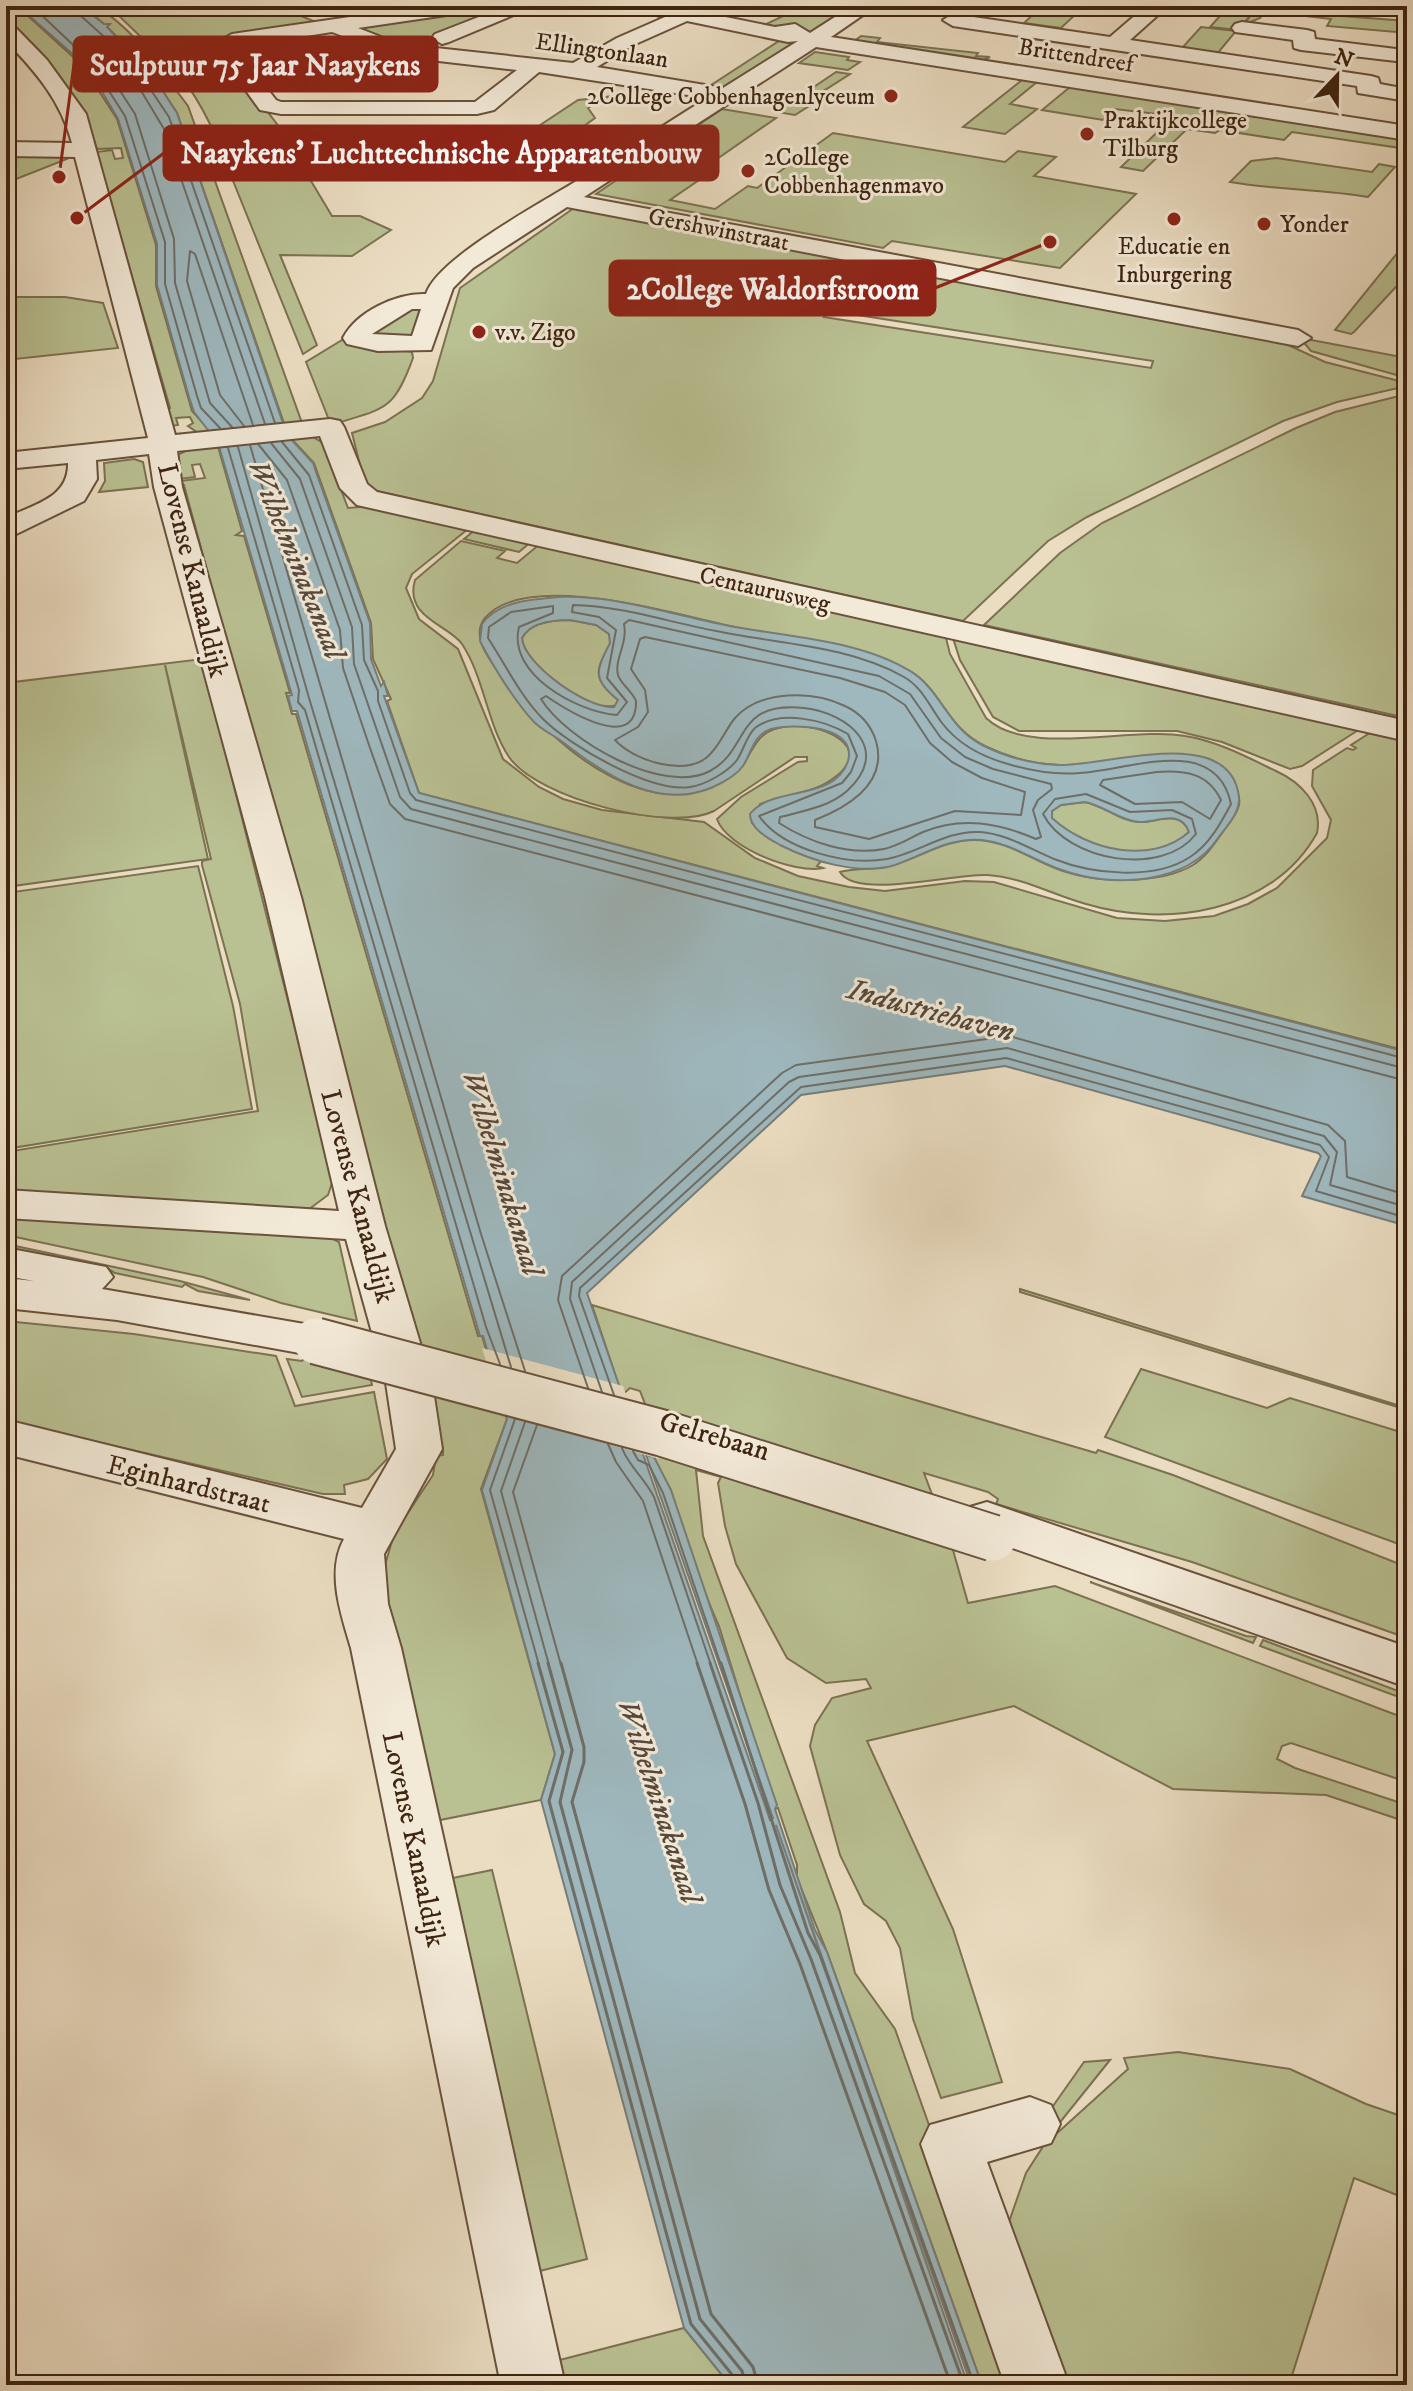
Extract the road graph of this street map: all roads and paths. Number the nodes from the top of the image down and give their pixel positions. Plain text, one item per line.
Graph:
1 (467, 6) edge
2 (525, 6) edge
3 (642, 6) edge
4 (866, 6) edge
5 (1158, 6) edge
6 (437, 8) edge
7 (298, 11) dead end
8 (685, 15) junction
9 (953, 20) dead end
10 (334, 25) junction
11 (1242, 28) dead end
12 (6, 29) edge
13 (780, 33) dead end
14 (809, 40) junction
15 (1115, 43) junction
16 (1404, 48) edge
17 (422, 53) junction
18 (534, 66) junction
19 (577, 70) junction
20 (1368, 85) junction
21 (725, 95) junction
22 (1407, 95) edge
23 (1334, 122) junction
24 (1407, 133) edge
25 (6, 149) edge
26 (83, 150) junction
27 (465, 160) dead end
28 (605, 174) junction
29 (565, 200) junction
30 (435, 302) dead end
31 (1298, 338) dead end
32 (164, 447) junction
33 (82, 455) junction
34 (6, 461) edge
35 (6, 530) edge
36 (1407, 731) edge
37 (6, 1204) edge
38 (364, 1226) junction
39 (6, 1262) edge
40 (6, 1293) edge
41 (313, 1334) junction
42 (6, 1437) edge
43 (373, 1529) junction
44 (990, 1529) junction
45 (1407, 1667) edge
46 (1407, 1684) edge
47 (1030, 2124) dead end
48 (533, 2385) edge
49 (1037, 2385) edge

1 - 6 street
2 - 17 street
3 - 8 street
4 - 14 street
5 - 15 street
6 - 10 street
7 - 10 street, Ellingtonlaan
8 - 13 street
8 - 19 street
9 - 15 street
10 - 17 street, Ellingtonlaan
10 - 18 street
11 - 16 street
12 - 26 street, Lovense Kanaaldijk
14 - 21 street
14 - 23 street, Brittendreef
15 - 20 street
16 - 20 street
17 - 18 street, Ellingtonlaan
18 - 19 street, Ellingtonlaan
19 - 21 street, Ellingtonlaan
20 - 22 street
20 - 23 street
21 - 28 street
23 - 24 street, Brittendreef
25 - 26 street
26 - 32 street, Lovense Kanaaldijk
27 - 28 street
28 - 29 street
29 - 30 street
29 - 31 street, Gershwinstraat
32 - 33 street, Centaurusweg
32 - 36 street, Centaurusweg
32 - 38 street, Lovense Kanaaldijk
33 - 34 street, Centaurusweg
33 - 35 street
37 - 38 street
38 - 43 street, Lovense Kanaaldijk
39 - 41 street, Gelrebaan
40 - 41 street, Gelrebaan
41 - 44 street, Gelrebaan, bridge
42 - 43 street, Eginhardstraat
43 - 48 street, Lovense Kanaaldijk
44 - 45 street, Gelrebaan
44 - 46 street, Gelrebaan
47 - 49 street

